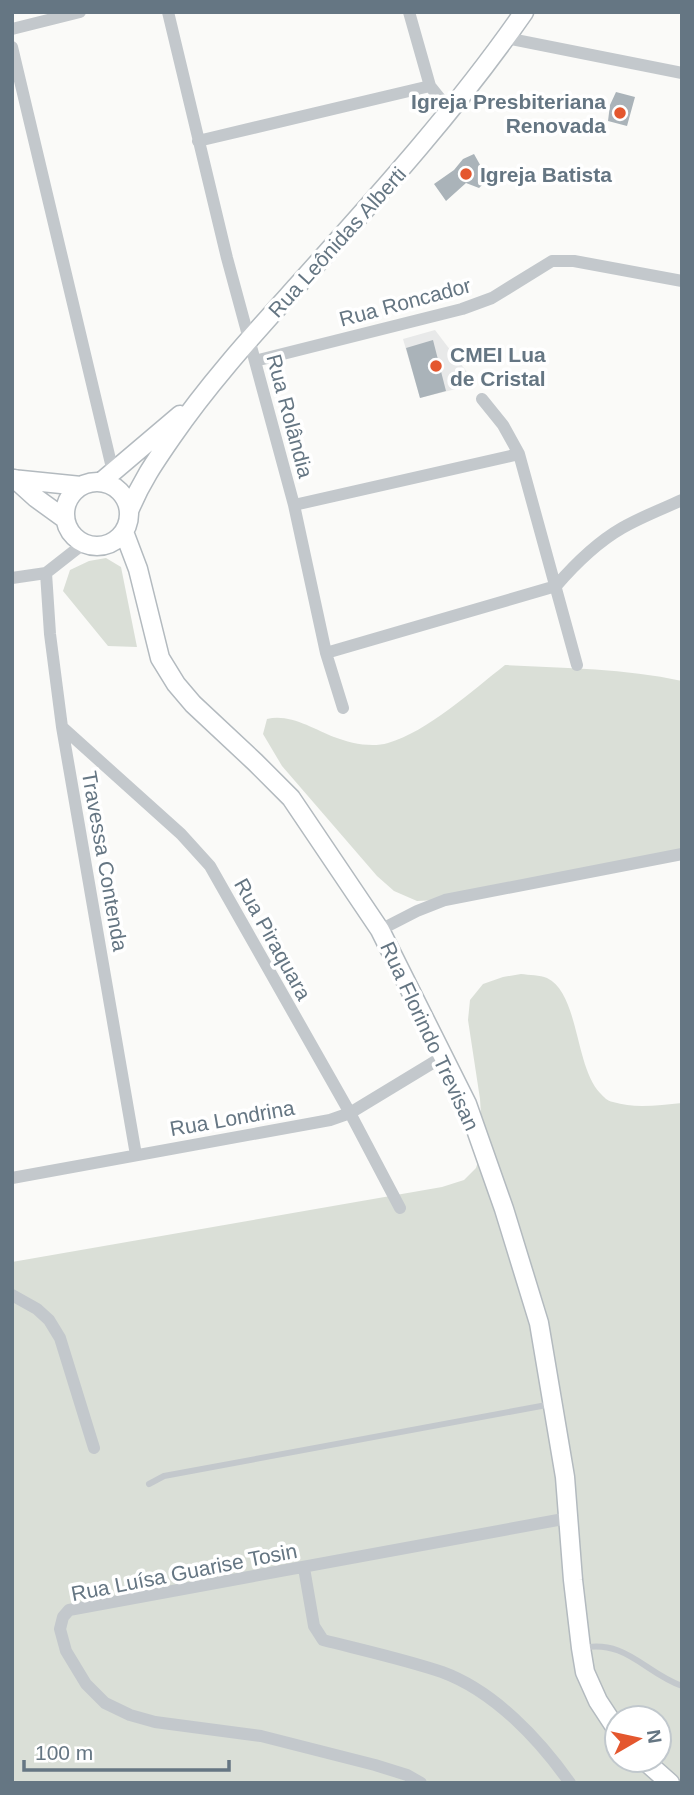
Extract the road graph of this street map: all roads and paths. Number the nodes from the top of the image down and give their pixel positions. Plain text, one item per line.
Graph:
1 (80, 12) edge
2 (167, 12) edge
3 (410, 12) edge
4 (524, 12) edge
5 (12, 29) edge
6 (506, 38) junction
7 (12, 47) edge
8 (682, 73) edge
9 (430, 86) junction
10 (450, 111) junction
11 (198, 141) junction
12 (682, 281) edge
13 (249, 340) junction
14 (255, 361) junction
15 (482, 399) dead end
16 (196, 402) junction
17 (137, 451) junction
18 (519, 454) junction
19 (154, 463) junction
20 (107, 477) junction
21 (13, 479) edge
22 (81, 486) junction
23 (682, 500) edge
24 (294, 505) junction
25 (129, 510) junction
26 (65, 519) junction
27 (124, 532) junction
28 (83, 544) junction
29 (46, 572) junction
30 (12, 578) edge
31 (555, 586) junction
32 (326, 653) junction
33 (577, 665) dead end
34 (343, 708) dead end
35 (62, 727) junction
36 (682, 854) edge
37 (380, 930) junction
38 (443, 1056) junction
39 (350, 1113) junction
40 (136, 1155) junction
41 (12, 1178) edge
42 (400, 1208) dead end
43 (12, 1295) edge
44 (554, 1404) junction
45 (94, 1448) dead end
46 (149, 1484) dead end
47 (569, 1518) junction
48 (304, 1568) junction
49 (580, 1648) junction
50 (682, 1686) edge
51 (603, 1709) edge
52 (421, 1783) edge
53 (570, 1783) edge

1 - 5 street
2 - 11 street, Rua Rolândia
3 - 9 street
4 - 6 street, Rua Leônidas Alberti
6 - 8 street
6 - 10 street, Rua Leônidas Alberti
7 - 20 street
9 - 10 street
9 - 11 street
10 - 13 street, Rua Leônidas Alberti
11 - 13 street, Rua Rolândia
12 - 14 street, Rua Roncador
13 - 14 street, Rua Rolândia
13 - 16 street, Rua Leônidas Alberti
14 - 24 street, Rua Rolândia
15 - 18 street
16 - 17 street, Rua Leônidas Alberti
16 - 19 street, Rua Leônidas Alberti
17 - 19 street
17 - 20 street, Rua Leônidas Alberti
18 - 24 street
18 - 31 street
19 - 25 street, Rua Leônidas Alberti
20 - 22 street
20 - 25 street
21 - 22 street
21 - 26 street
22 - 26 street
23 - 31 street
24 - 32 street, Rua Rolândia
25 - 27 street
26 - 28 street
27 - 28 street
27 - 37 street, Rua Florindo Trevisan
28 - 29 street
29 - 30 street
29 - 35 street, Travessa Contenda
31 - 32 street
31 - 33 street
32 - 34 street, Rua Rolândia
35 - 39 street, Rua Piraquara
35 - 40 street, Travessa Contenda
36 - 37 street
37 - 38 street, Rua Florindo Trevisan
38 - 39 street, Rua Londrina
38 - 44 street, Rua Florindo Trevisan
39 - 40 street, Rua Londrina
39 - 42 street, Rua Piraquara
40 - 41 street, Rua Londrina
43 - 45 street
44 - 46 lane
44 - 47 street, Rua Florindo Trevisan
47 - 48 street, Rua Luísa Guarise Tosin
47 - 49 street, Rua Florindo Trevisan
48 - 52 street, Rua Luísa Guarise Tosin
48 - 53 street
49 - 50 lane
49 - 51 street, Rua Florindo Trevisan

